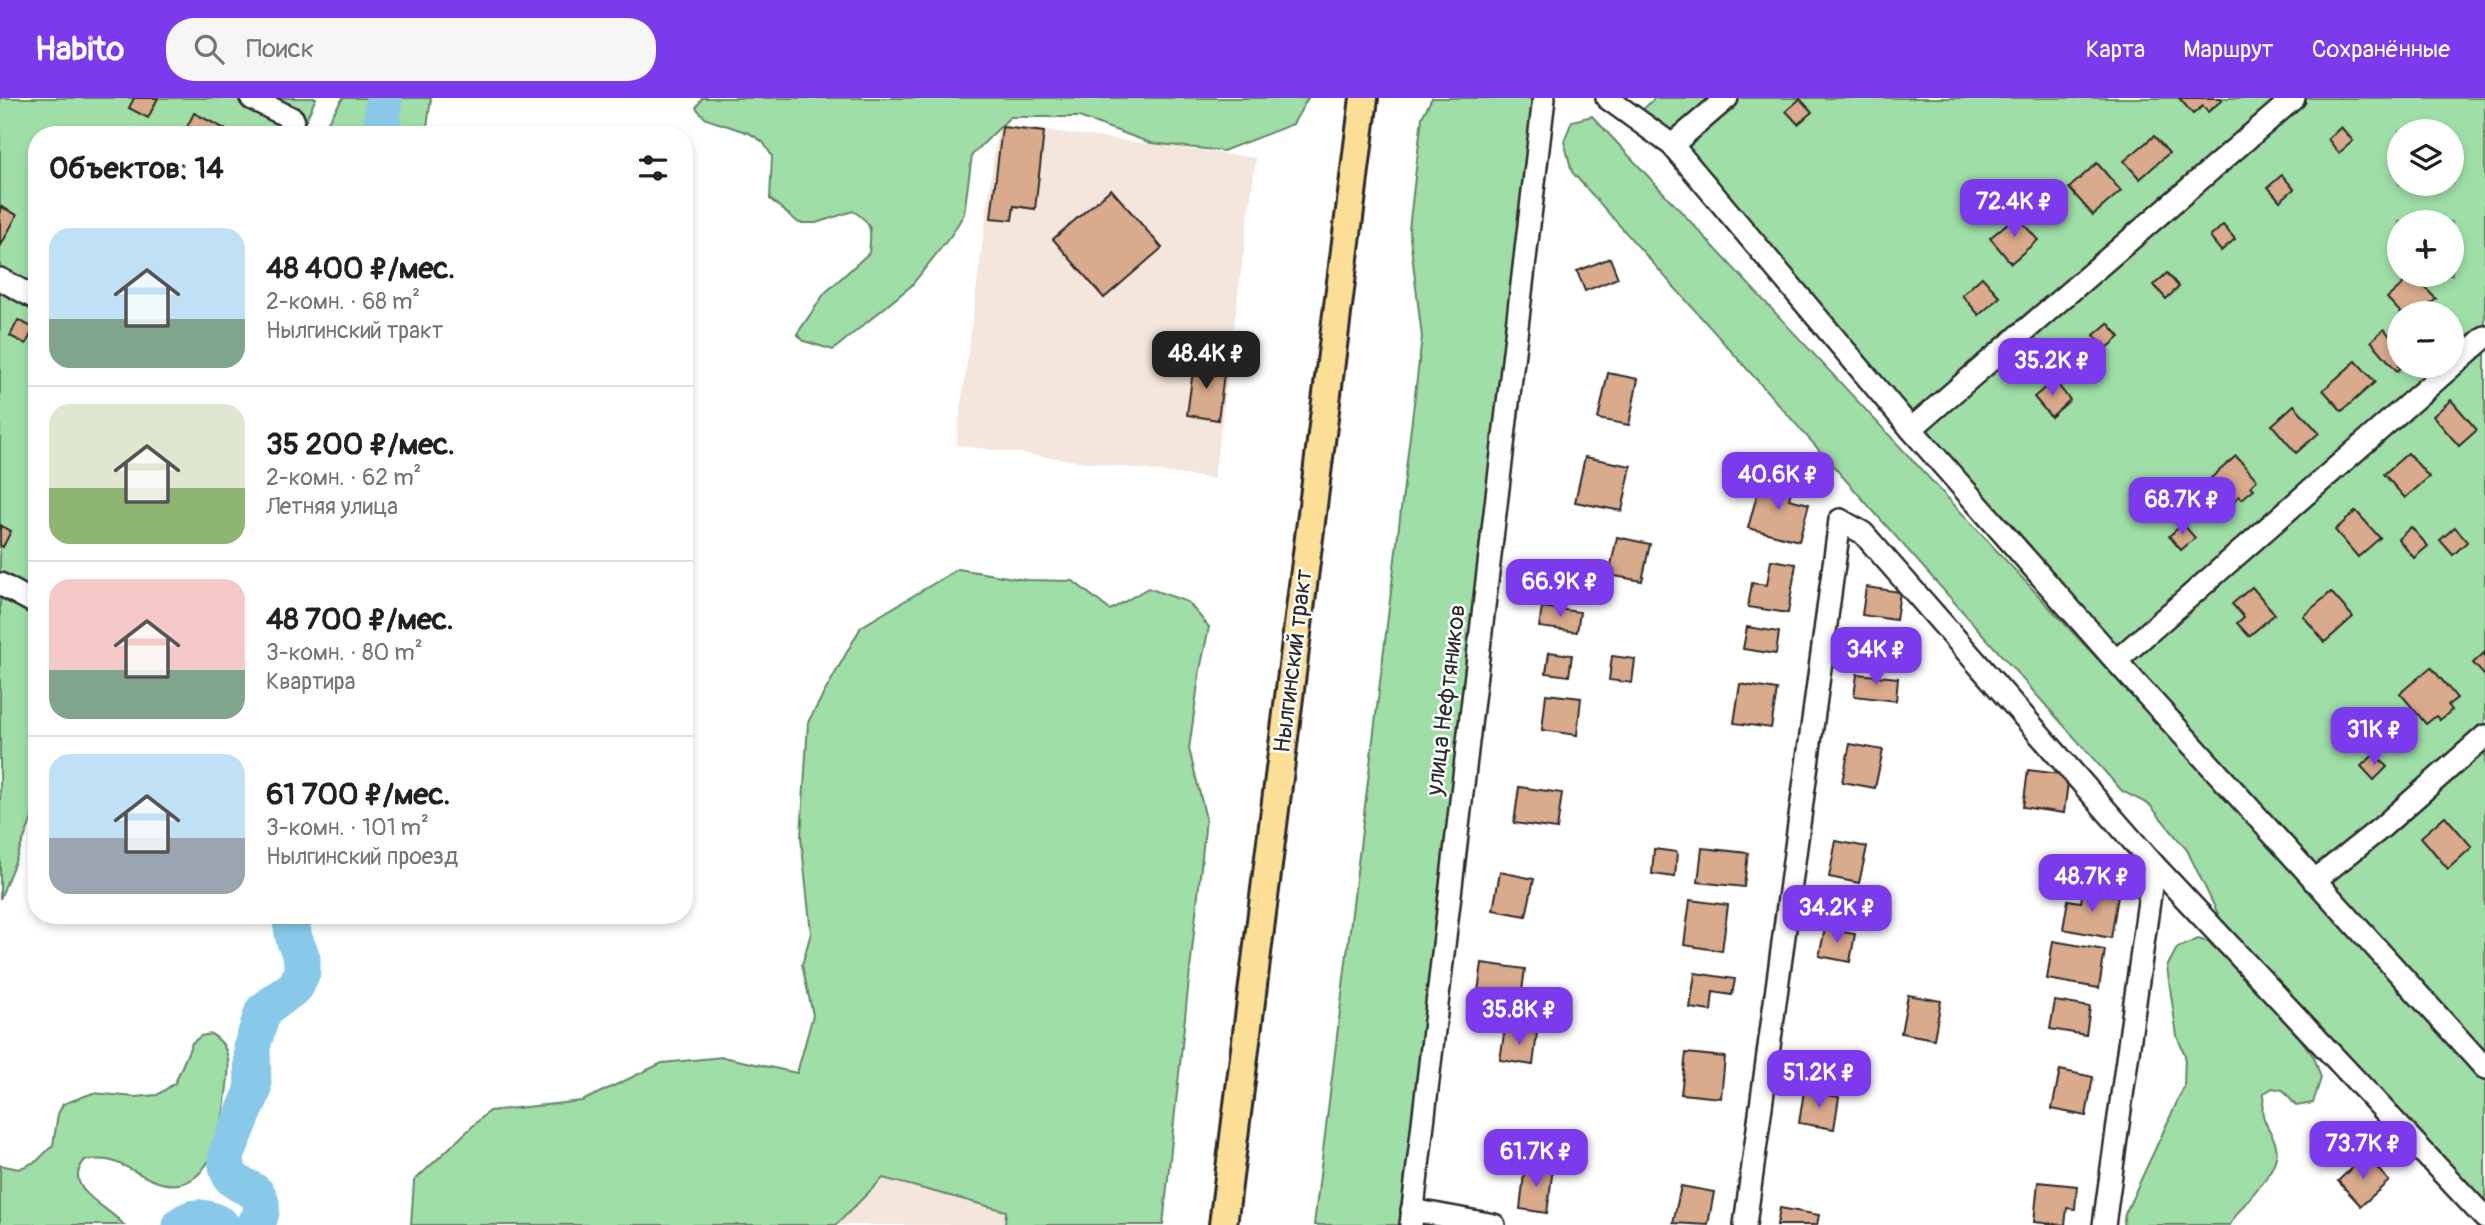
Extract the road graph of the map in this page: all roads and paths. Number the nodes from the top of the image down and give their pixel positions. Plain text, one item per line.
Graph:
1 (251, 98) edge
2 (1364, 98) edge
3 (1544, 98) edge
4 (1607, 98) edge
5 (1727, 98) edge
6 (2294, 98) edge
7 (293, 119) dead end
8 (1672, 145) junction
9 (0, 279) edge
10 (28, 294) edge
11 (2485, 337) edge
12 (1911, 429) junction
13 (0, 584) edge
14 (28, 599) edge
15 (2116, 661) junction
16 (2485, 736) edge
17 (2154, 865) junction
18 (2314, 881) junction
19 (2485, 1068) edge
20 (1412, 1218) edge
21 (2485, 1218) edge
22 (1223, 1225) edge
23 (1494, 1225) edge
24 (1745, 1225) edge
25 (2104, 1225) edge

1 - 7 street
2 - 22 main road, Нылгинский тракт
3 - 20 street, улица Нефтяников
4 - 8 street
5 - 8 street
6 - 12 street
8 - 12 street
9 - 10 street
11 - 15 street
12 - 15 street
13 - 14 street
15 - 18 street
16 - 18 street
17 - 21 street
17 - 24 street
17 - 25 street
18 - 19 street
20 - 23 street

